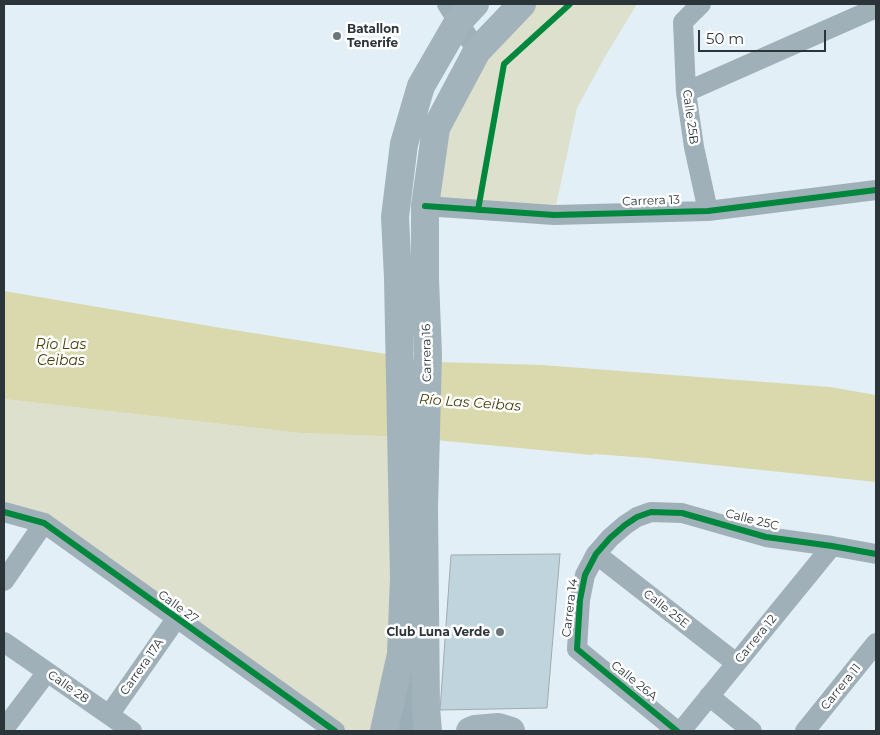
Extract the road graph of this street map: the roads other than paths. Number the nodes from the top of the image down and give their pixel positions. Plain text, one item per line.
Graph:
1 (522, 4) edge
2 (701, 4) edge
3 (876, 8) edge
4 (460, 10) edge
5 (476, 51) junction
6 (686, 92) junction
7 (876, 190) edge
8 (425, 206) junction
9 (708, 211) junction
10 (411, 279) junction
11 (413, 505) junction
12 (4, 512) edge
13 (44, 523) junction
14 (625, 525) joint
15 (832, 546) junction
16 (596, 554) junction
17 (876, 554) edge
18 (4, 581) edge
19 (176, 619) junction
20 (4, 642) edge
21 (876, 643) edge
22 (577, 649) joint
23 (401, 654) junction
24 (736, 663) junction
25 (47, 672) junction
26 (710, 696) junction
27 (108, 715) junction
28 (4, 729) edge
29 (132, 731) edge
30 (335, 731) edge
31 (384, 731) edge
32 (405, 731) edge
33 (428, 731) edge
34 (470, 731) edge
35 (511, 731) edge
36 (679, 731) edge
37 (752, 731) edge
38 (805, 731) edge

1 - 5 main road, Carrera 16
2 - 6 street, Calle 25B
3 - 6 street
4 - 5 street
4 - 10 main road, Carrera 16
5 - 8 main road, Carrera 16
6 - 9 street, Calle 25B
7 - 9 street, Carrera 13
8 - 9 street, Carrera 13
8 - 10 main road, Carrera 16
10 - 11 main road, Carrera 16
11 - 23 main road, Carrera 16
11 - 33 main road, Carrera 16
12 - 13 street, Calle 27
13 - 18 street
13 - 19 street, Calle 27
14 - 15 street, Calle 25C
14 - 16 street, Carrera 14
15 - 17 street, Calle 25C
15 - 24 street, Carrera 12
16 - 22 street, Carrera 14
16 - 24 street, Calle 25E
19 - 27 street, Carrera 17A
19 - 30 street, Calle 27
20 - 25 street, Calle 28
21 - 38 street, Carrera 11
22 - 36 street, Calle 26A
23 - 31 main road, Carrera 16
23 - 32 main road
24 - 26 street, Carrera 12
25 - 27 street, Calle 28
25 - 28 street
26 - 36 street, Carrera 12
26 - 37 street
27 - 29 street, Calle 28
34 - 35 main road

